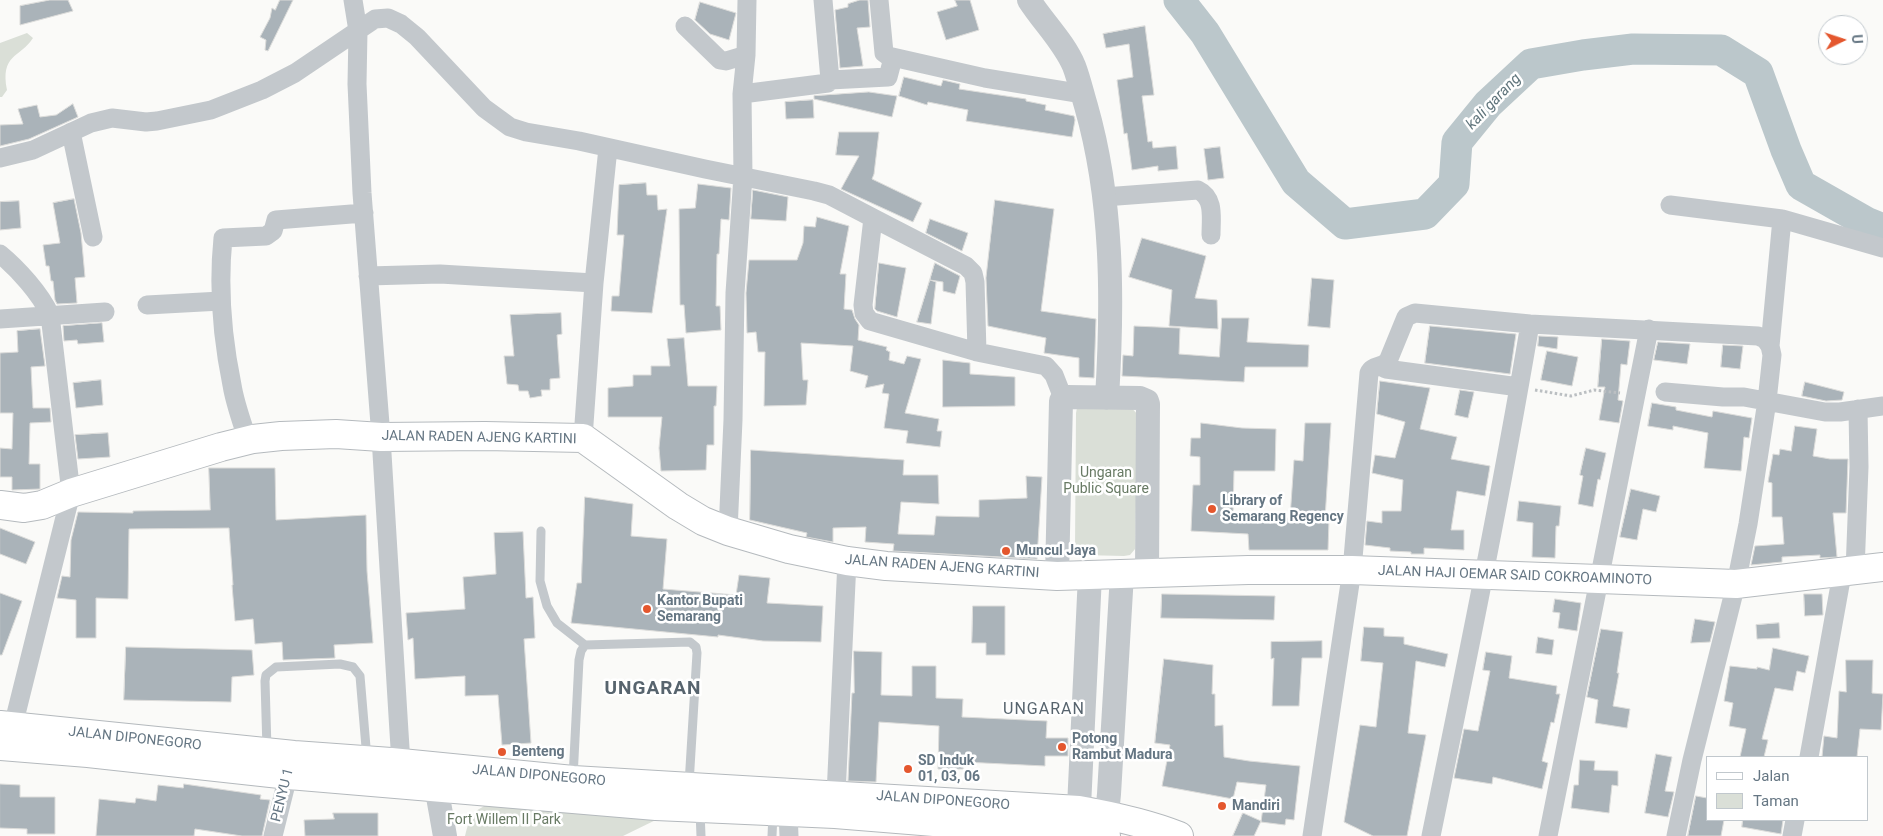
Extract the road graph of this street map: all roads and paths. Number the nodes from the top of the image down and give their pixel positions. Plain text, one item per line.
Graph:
1 (353, 0) edge
2 (747, 0) edge
3 (823, 0) edge
4 (879, 0) edge
5 (1029, 0) edge
6 (685, 26) dead end
7 (358, 31) junction
8 (746, 55) junction
9 (893, 58) junction
10 (830, 80) junction
11 (742, 94) junction
12 (1083, 94) junction
13 (71, 132) junction
14 (608, 148) junction
15 (0, 158) edge
16 (743, 176) junction
17 (1104, 197) junction
18 (1670, 206) dead end
19 (364, 213) junction
20 (873, 218) junction
21 (1782, 219) junction
22 (1212, 235) dead end
23 (93, 236) dead end
24 (1883, 248) edge
25 (0, 254) edge
26 (368, 276) junction
27 (594, 283) junction
28 (221, 302) junction
29 (147, 305) dead end
30 (106, 312) dead end
31 (50, 315) junction
32 (0, 319) edge
33 (1530, 324) junction
34 (1648, 329) junction
35 (1770, 346) junction
36 (977, 352) junction
37 (1380, 366) junction
38 (1519, 387) junction
39 (1664, 392) dead end
40 (1635, 397) junction
41 (1063, 398) junction
42 (1107, 398) junction
43 (1767, 400) junction
44 (1883, 406) edge
45 (1858, 409) junction
46 (381, 437) junction
47 (583, 438) junction
48 (248, 440) junction
49 (71, 492) junction
50 (0, 505) edge
51 (541, 531) dead end
52 (728, 532) junction
53 (848, 561) junction
54 (1883, 567) edge
55 (1352, 570) junction
56 (1850, 571) junction
57 (1134, 573) junction
58 (1090, 575) junction
59 (1056, 576) junction
60 (1485, 576) junction
61 (1600, 579) junction
62 (1736, 584) junction
63 (585, 645) junction
64 (1085, 701) junction
65 (1115, 702) junction
66 (6, 736) edge
67 (1809, 756) edge
68 (283, 760) junction
69 (367, 760) junction
70 (399, 773) junction
71 (434, 778) junction
72 (572, 789) junction
73 (836, 795) junction
74 (691, 800) junction
75 (1795, 821) edge
76 (780, 824) edge
77 (1078, 826) edge
78 (903, 828) edge
79 (1106, 829) edge
80 (273, 836) edge
81 (445, 836) edge
82 (701, 836) edge
83 (1179, 836) edge
84 (1312, 836) edge
85 (1431, 836) edge
86 (1548, 836) edge
87 (1676, 836) edge
88 (1792, 836) edge

1 - 7 street
2 - 8 street
3 - 10 street
4 - 9 street
5 - 12 street
6 - 8 street
7 - 13 street
7 - 14 street
7 - 19 street
8 - 11 street
9 - 10 street
9 - 12 street
10 - 11 street
11 - 16 street
12 - 17 street
13 - 15 street
13 - 23 street
14 - 16 street
14 - 27 street
16 - 20 street
16 - 52 street
17 - 22 street
17 - 42 street
18 - 21 street
19 - 26 street
19 - 28 street
20 - 36 street
20 - 36 street
21 - 24 street
21 - 35 street
25 - 31 street
26 - 27 street
26 - 46 street
27 - 47 street
28 - 29 street
28 - 48 street
30 - 31 street
31 - 32 street
31 - 49 street
33 - 34 street
33 - 37 street
33 - 38 street
34 - 35 street
34 - 40 street
35 - 43 street
36 - 41 street
37 - 38 street
37 - 55 street
38 - 40 path
38 - 60 street
39 - 43 street
40 - 61 street
41 - 42 street
41 - 59 street
42 - 57 street
43 - 45 street
43 - 62 street
44 - 45 street
45 - 56 street
46 - 47 main road, JALAN RADEN AJENG KARTINI
46 - 48 main road, JALAN RADEN AJENG KARTINI
46 - 70 street
47 - 52 main road, JALAN RADEN AJENG KARTINI
48 - 49 main road, JALAN RADEN AJENG KARTINI
49 - 50 main road, JALAN RADEN AJENG KARTINI
49 - 66 street
51 - 63 lane
52 - 53 main road, JALAN RADEN AJENG KARTINI
53 - 59 main road, JALAN RADEN AJENG KARTINI
53 - 73 street
54 - 56 main road, JALAN HAJI OEMAR SAID COKROAMINOTO
55 - 57 main road, JALAN HAJI OEMAR SAID COKROAMINOTO
55 - 60 main road, JALAN HAJI OEMAR SAID COKROAMINOTO
55 - 84 street
56 - 62 main road, JALAN HAJI OEMAR SAID COKROAMINOTO
56 - 67 street
57 - 58 main road, JALAN RADEN AJENG KARTINI
57 - 65 street
58 - 59 main road, JALAN RADEN AJENG KARTINI
58 - 64 street
60 - 61 main road, JALAN HAJI OEMAR SAID COKROAMINOTO
60 - 85 street
61 - 62 main road, JALAN HAJI OEMAR SAID COKROAMINOTO
61 - 86 street
62 - 87 street
63 - 72 lane
63 - 74 lane
64 - 65 street
64 - 77 street
65 - 79 street
66 - 68 main road, JALAN DIPONEGORO
68 - 69 main road, JALAN DIPONEGORO
68 - 69 lane
68 - 70 main road, JALAN DIPONEGORO
68 - 80 street, PENYU 1
69 - 70 main road, JALAN DIPONEGORO
70 - 71 main road, JALAN DIPONEGORO
71 - 72 main road, JALAN DIPONEGORO
71 - 81 street
72 - 74 main road, JALAN DIPONEGORO
73 - 74 main road, JALAN DIPONEGORO
73 - 77 main road, JALAN DIPONEGORO
74 - 76 main road, JALAN DIPONEGORO
74 - 82 lane
75 - 88 street
76 - 78 main road, JALAN DIPONEGORO
77 - 78 main road, JALAN DIPONEGORO
77 - 79 main road
79 - 83 main road

